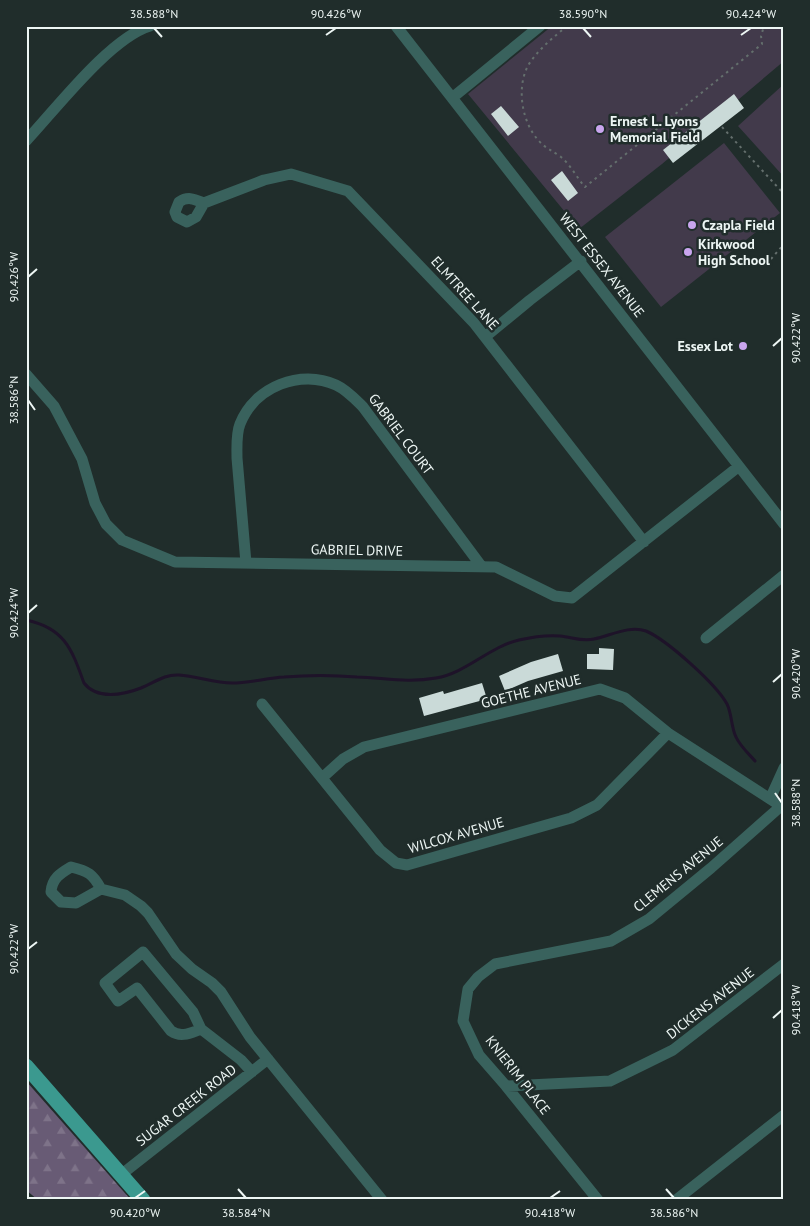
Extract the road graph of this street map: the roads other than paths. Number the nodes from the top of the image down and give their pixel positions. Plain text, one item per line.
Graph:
1 (150, 26) edge
2 (396, 26) edge
3 (540, 26) edge
4 (452, 98) junction
5 (26, 141) edge
6 (204, 203) dead end
7 (581, 261) junction
8 (486, 338) junction
9 (26, 374) edge
10 (738, 467) junction
11 (784, 524) edge
12 (644, 542) junction
13 (246, 563) junction
14 (482, 567) junction
15 (784, 575) edge
16 (706, 638) dead end
17 (262, 704) dead end
18 (668, 733) junction
19 (784, 768) edge
20 (322, 778) junction
21 (770, 799) junction
22 (782, 808) edge
23 (101, 889) dead end
24 (495, 964) joint
25 (784, 964) edge
26 (201, 1029) junction
27 (268, 1059) junction
28 (26, 1066) edge
29 (252, 1072) junction
30 (506, 1086) junction
31 (784, 1115) edge
32 (122, 1174) junction
33 (143, 1200) edge
34 (382, 1200) edge
35 (598, 1200) edge
36 (676, 1200) edge

1 - 5 street
2 - 4 street, WEST ESSEX AVENUE
3 - 4 street
4 - 7 street, WEST ESSEX AVENUE
6 - 8 street, ELMTREE LANE
7 - 8 street
7 - 10 street, WEST ESSEX AVENUE
8 - 12 street, ELMTREE LANE
9 - 13 street, GABRIEL DRIVE
10 - 11 street, WEST ESSEX AVENUE
10 - 12 street, GABRIEL DRIVE
12 - 14 street, GABRIEL DRIVE
13 - 14 street, GABRIEL DRIVE
13 - 14 street, GABRIEL COURT
15 - 16 street
17 - 20 street, WILCOX AVENUE
18 - 20 street, GOETHE AVENUE
18 - 20 street, WILCOX AVENUE
18 - 21 street, GOETHE AVENUE
19 - 21 street
21 - 22 street, GOETHE AVENUE
22 - 24 street, CLEMENS AVENUE
23 - 27 street
24 - 30 street, KNIERIM PLACE
25 - 30 street, DICKENS AVENUE
26 - 26 street
26 - 29 street
27 - 29 street, SUGAR CREEK ROAD
27 - 34 street
28 - 32 main road
29 - 32 street, SUGAR CREEK ROAD
30 - 35 street, KNIERIM PLACE
31 - 36 street
32 - 33 main road

